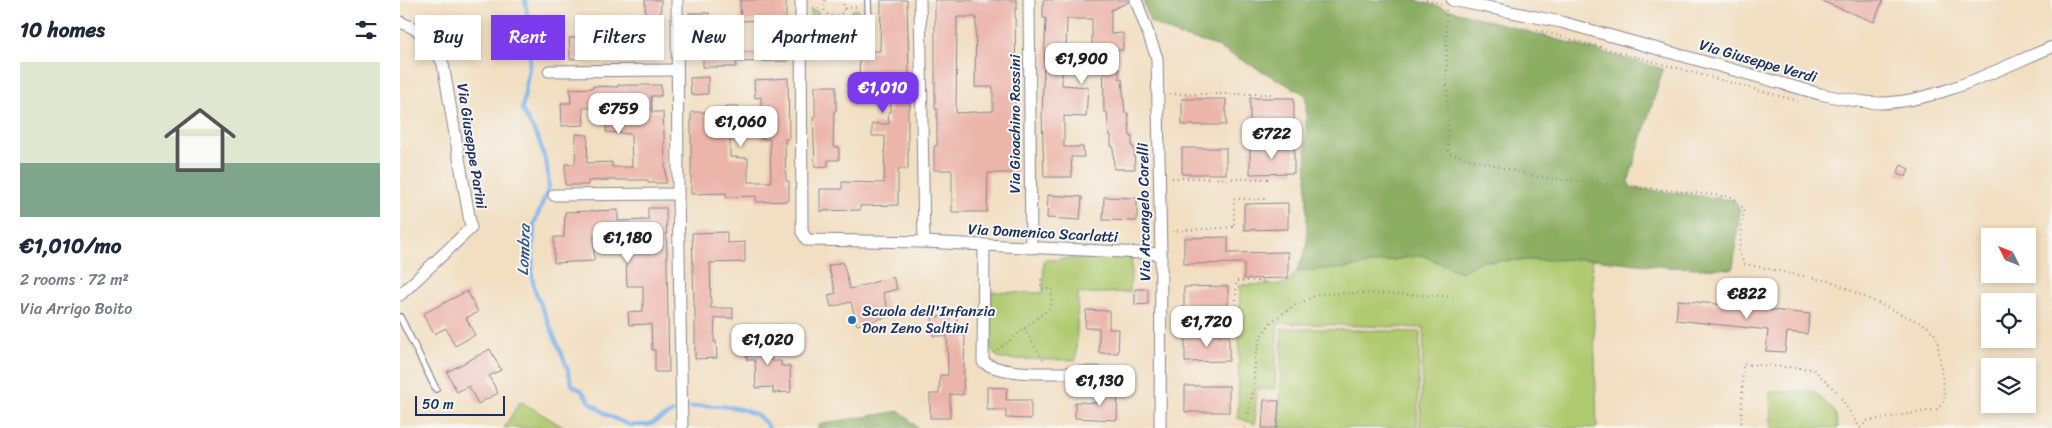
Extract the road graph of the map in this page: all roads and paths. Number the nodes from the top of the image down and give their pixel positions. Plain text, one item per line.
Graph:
1 (677, 0) edge
2 (825, 0) edge
3 (843, 0) edge
4 (868, 0) edge
5 (920, 0) edge
6 (1029, 0) edge
7 (1136, 0) edge
8 (1449, 3) edge
9 (805, 4) edge
10 (823, 8) junction
11 (868, 15) edge
12 (400, 22) edge
13 (2052, 46) edge
14 (801, 60) edge
15 (676, 70) junction
16 (549, 72) dead end
17 (1158, 94) junction
18 (1272, 94) dead end
19 (1159, 178) junction
20 (1270, 179) dead end
21 (678, 194) junction
22 (554, 195) dead end
23 (1265, 199) dead end
24 (1160, 231) junction
25 (924, 242) junction
26 (984, 245) junction
27 (1031, 248) junction
28 (1161, 254) junction
29 (1041, 278) dead end
30 (1267, 281) dead end
31 (400, 295) edge
32 (1454, 300) dead end
33 (400, 317) edge
34 (1160, 323) junction
35 (1024, 329) junction
36 (982, 362) junction
37 (1050, 372) junction
38 (1097, 372) dead end
39 (436, 389) dead end
40 (682, 424) edge
41 (1160, 428) edge
42 (1245, 428) edge
43 (1741, 428) edge

1 - 15 street
2 - 10 path
3 - 10 path
4 - 11 lane
5 - 25 street
6 - 27 street, Via Gioachino Rossini
7 - 17 street, Via Arcangelo Corelli
8 - 13 street, Via Giuseppe Verdi
8 - 43 path
9 - 10 path
12 - 31 street, Via Giuseppe Parini
14 - 25 street, Via Domenico Scarlatti
15 - 16 street
15 - 21 street
17 - 18 path
17 - 19 street, Via Arcangelo Corelli
19 - 20 path
19 - 24 street, Via Arcangelo Corelli
21 - 22 street
21 - 40 street
23 - 24 path
24 - 28 street, Via Arcangelo Corelli
25 - 26 street, Via Domenico Scarlatti
26 - 27 street, Via Domenico Scarlatti
26 - 36 street
27 - 28 street, Via Domenico Scarlatti
28 - 34 street, Via Arcangelo Corelli
29 - 35 path
30 - 34 path
32 - 42 path
33 - 39 lane
34 - 41 street, Via Arcangelo Corelli
35 - 36 path
35 - 37 path
36 - 37 street
37 - 38 street

